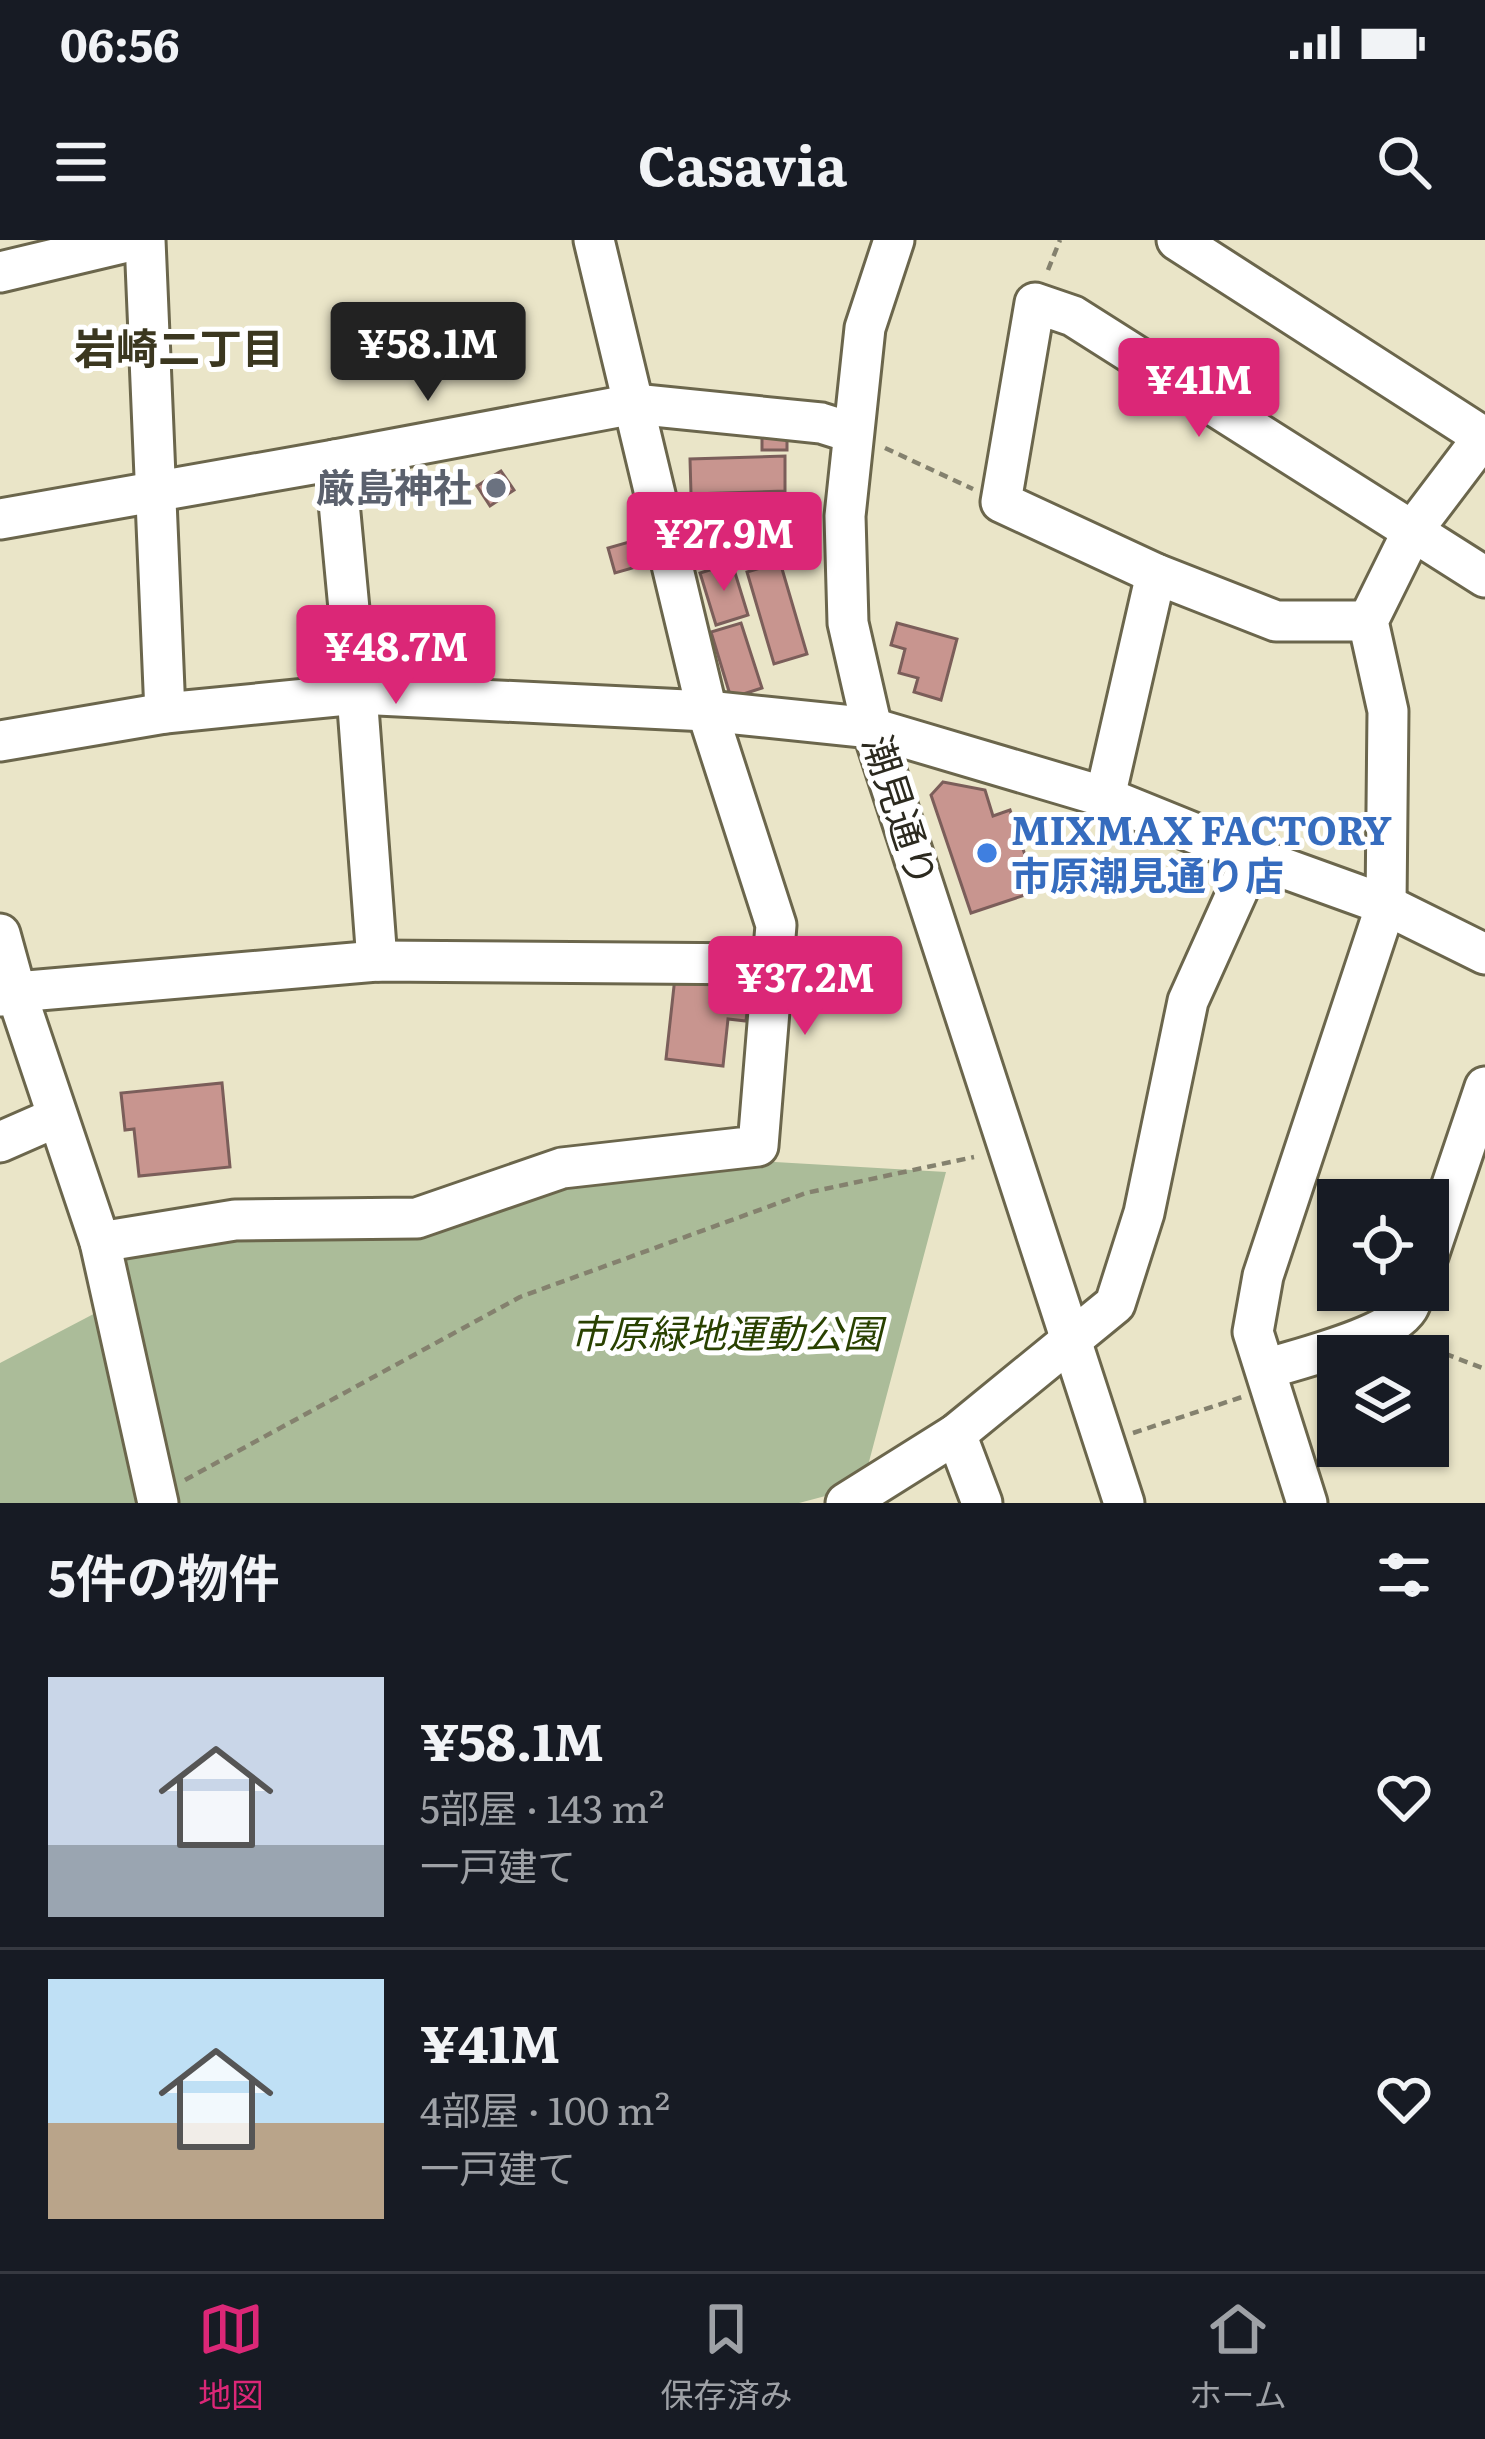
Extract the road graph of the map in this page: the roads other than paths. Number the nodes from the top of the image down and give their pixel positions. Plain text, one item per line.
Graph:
1 (135, 240) edge
2 (145, 240) edge
3 (594, 240) edge
4 (894, 240) edge
5 (1178, 240) edge
6 (0, 272) edge
7 (634, 404) junction
8 (853, 433) junction
9 (1484, 437) edge
10 (335, 460) junction
11 (157, 491) junction
12 (0, 519) edge
13 (1413, 530) junction
14 (1156, 574) junction
15 (1485, 577) edge
16 (1368, 621) junction
17 (357, 694) junction
18 (707, 711) junction
19 (165, 713) junction
20 (872, 728) junction
21 (0, 741) edge
22 (1105, 797) junction
23 (1253, 857) junction
24 (1386, 905) junction
25 (0, 934) edge
26 (1485, 953) edge
27 (377, 961) junction
28 (774, 964) junction
29 (8, 994) edge
30 (1485, 1087) edge
31 (56, 1117) junction
32 (0, 1142) edge
33 (1449, 1194) edge
34 (100, 1242) junction
35 (1406, 1311) edge
36 (1072, 1342) junction
37 (1269, 1378) junction
38 (956, 1434) junction
39 (157, 1499) edge
40 (846, 1503) edge
41 (982, 1503) edge
42 (1124, 1503) edge
43 (1307, 1503) edge

1 - 6 street
2 - 11 street
3 - 7 street
4 - 8 street, 潮見通り
5 - 9 street
7 - 8 street
7 - 10 street
7 - 18 street
8 - 20 street, 潮見通り
9 - 13 street
10 - 11 street
10 - 17 street
11 - 12 street
11 - 19 street
13 - 14 street
13 - 15 street
13 - 16 street
14 - 16 street
14 - 22 street
16 - 24 street
17 - 18 street
17 - 19 street
17 - 27 street
18 - 20 street
18 - 28 street
19 - 21 street
20 - 22 street
20 - 36 street, 潮見通り
22 - 23 street
23 - 24 street
23 - 36 street
24 - 26 street
24 - 37 street
25 - 29 street
27 - 28 street
27 - 29 street
28 - 34 street
29 - 31 street
30 - 33 street
31 - 32 street
31 - 34 street
34 - 39 street
35 - 37 street
36 - 38 street
36 - 42 street, 潮見通り
37 - 43 street
38 - 40 street
38 - 41 street

